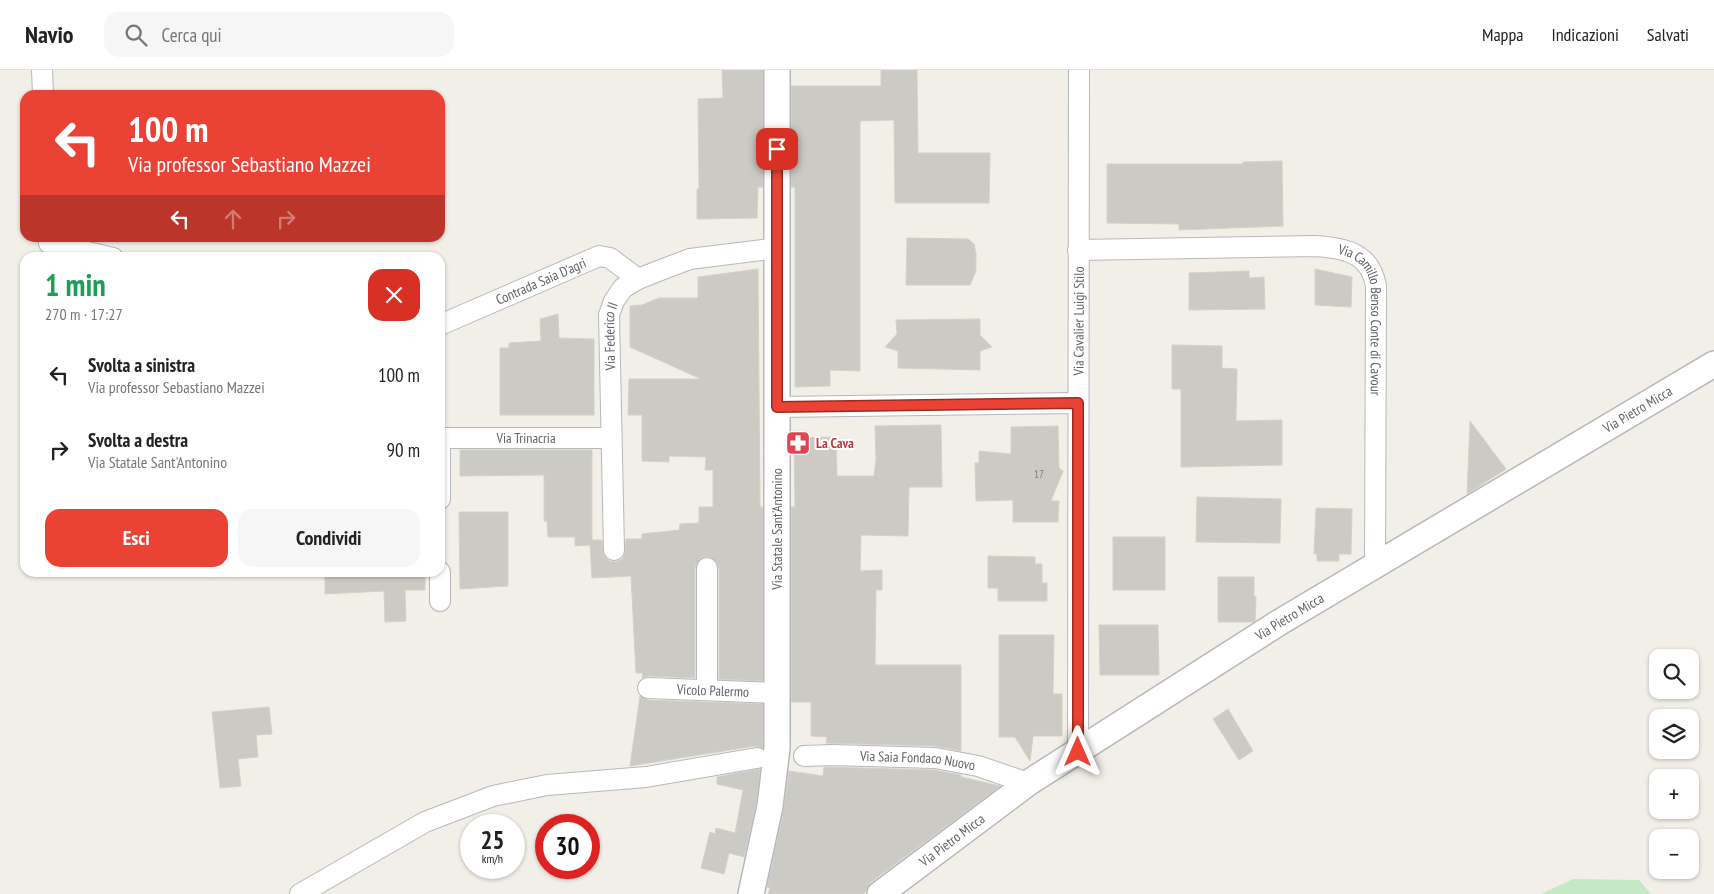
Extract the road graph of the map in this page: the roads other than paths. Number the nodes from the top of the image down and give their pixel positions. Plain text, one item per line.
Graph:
1 (42, 70) edge
2 (777, 70) edge
3 (1079, 70) edge
4 (43, 90) edge
5 (48, 242) edge
6 (778, 248) junction
7 (1078, 250) junction
8 (89, 252) edge
9 (638, 279) junction
10 (445, 323) edge
11 (1714, 364) edge
12 (1078, 403) junction
13 (777, 407) junction
14 (445, 438) edge
15 (611, 438) junction
16 (614, 550) dead end
17 (1375, 567) junction
18 (707, 568) dead end
19 (440, 577) edge
20 (440, 601) dead end
21 (648, 688) dead end
22 (707, 690) junction
23 (777, 694) junction
24 (1078, 752) junction
25 (804, 756) dead end
26 (770, 759) junction
27 (1028, 783) junction
28 (300, 894) edge
29 (751, 894) edge
30 (880, 894) edge

1 - 4 street
2 - 6 street, Via Statale Sant'Antonino
3 - 7 street, Via Cavalier Luigi Stilo
5 - 8 street
6 - 9 street, Via Federico II
6 - 13 street, Via Statale Sant'Antonino
7 - 12 street, Via Cavalier Luigi Stilo
7 - 17 street, Via Camillo Benso Conte di Cavour
9 - 10 street, Contrada Saia D'agri
9 - 15 street, Via Federico II
11 - 17 street, Via Pietro Micca
12 - 13 street
12 - 24 street, Via Cavalier Luigi Stilo
13 - 23 street, Via Statale Sant'Antonino
14 - 15 street, Via Trinacria
15 - 16 street, Via Federico II
17 - 24 street, Via Pietro Micca
18 - 22 street
19 - 20 street
21 - 22 street, Vicolo Palermo
22 - 23 street, Vicolo Palermo
23 - 26 street, Via Statale Sant'Antonino
24 - 27 street, Via Pietro Micca
25 - 27 street, Via Saia Fondaco Nuovo
26 - 28 street
26 - 29 street, Via Statale Sant'Antonino
27 - 30 street, Via Pietro Micca

